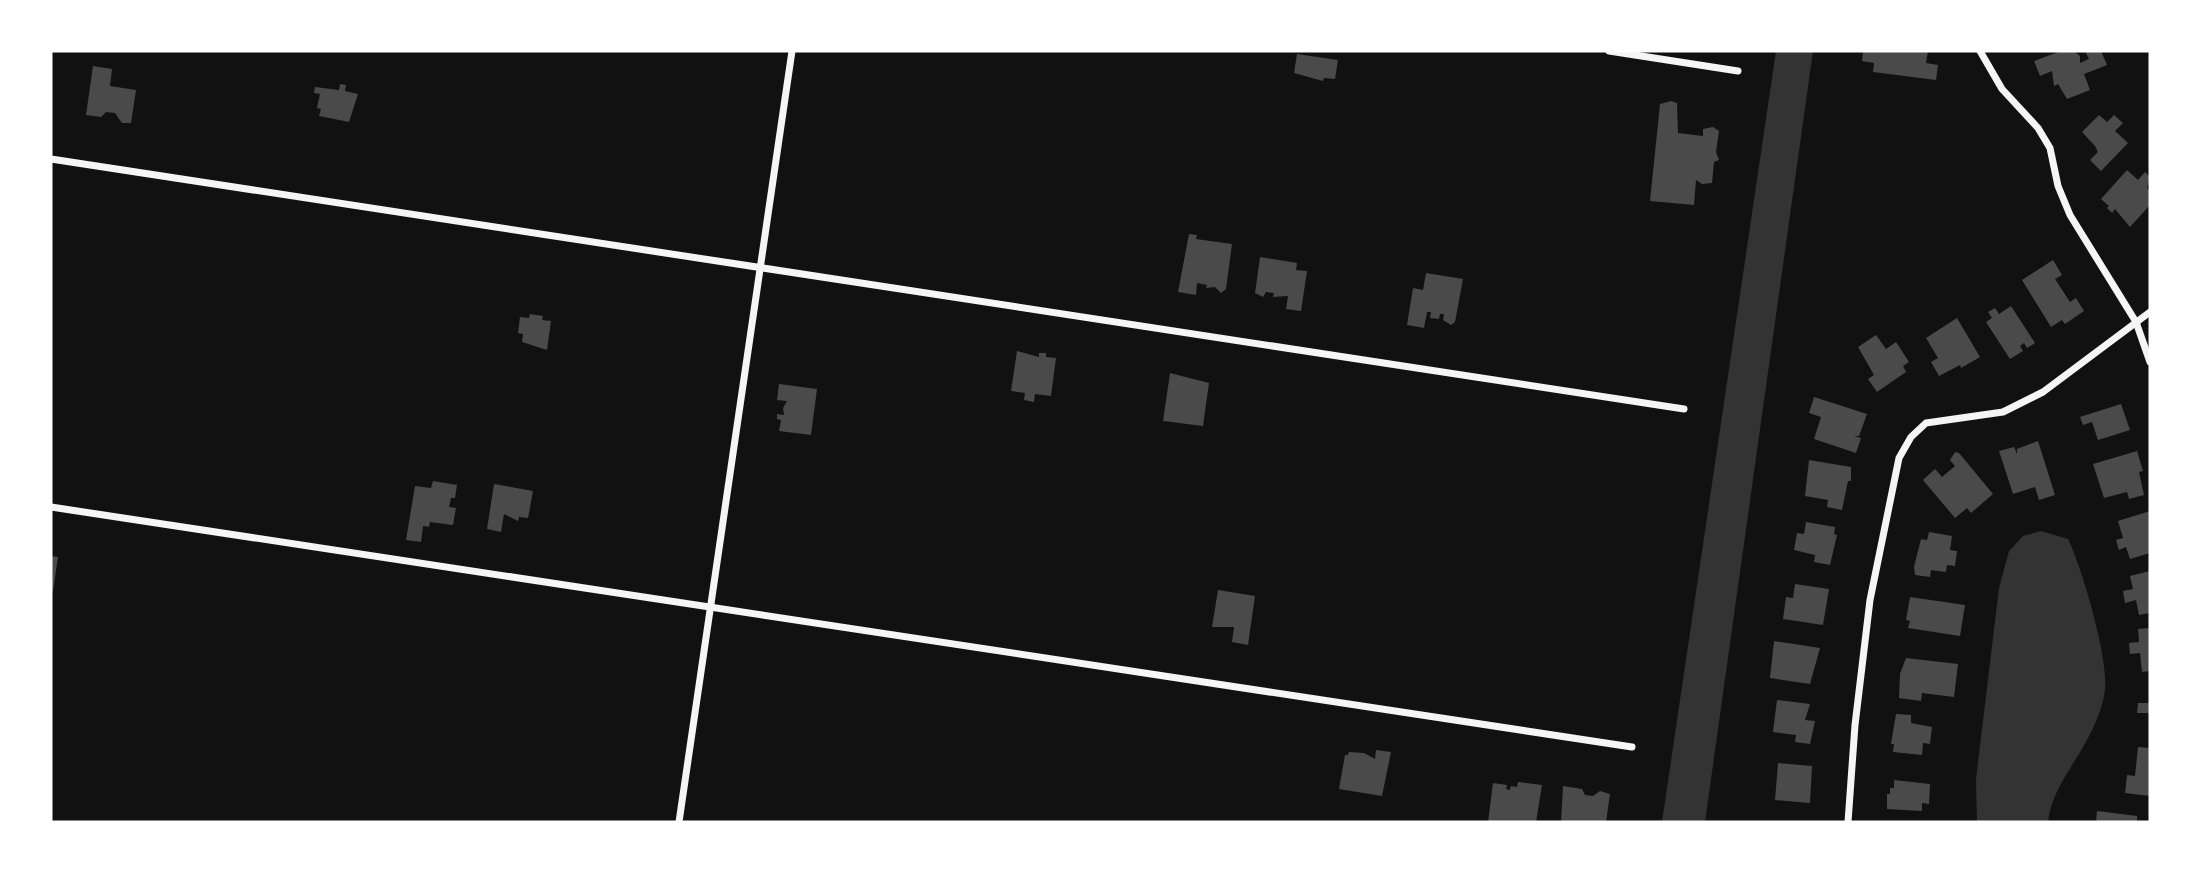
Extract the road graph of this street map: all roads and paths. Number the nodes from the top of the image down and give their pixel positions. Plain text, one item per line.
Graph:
1 (792, 51) edge
2 (1609, 51) edge
3 (1980, 51) edge
4 (1738, 71) dead end
5 (51, 159) edge
6 (760, 268) junction
7 (2150, 312) edge
8 (2136, 322) junction
9 (2150, 362) edge
10 (1684, 409) dead end
11 (51, 507) edge
12 (711, 607) junction
13 (1632, 747) dead end
14 (679, 822) edge
15 (1848, 822) edge

1 - 6 street
2 - 4 street
3 - 8 street
5 - 6 street
6 - 10 street
6 - 12 street
7 - 8 street
8 - 9 street
8 - 15 street
11 - 12 street
12 - 13 street
12 - 14 street

